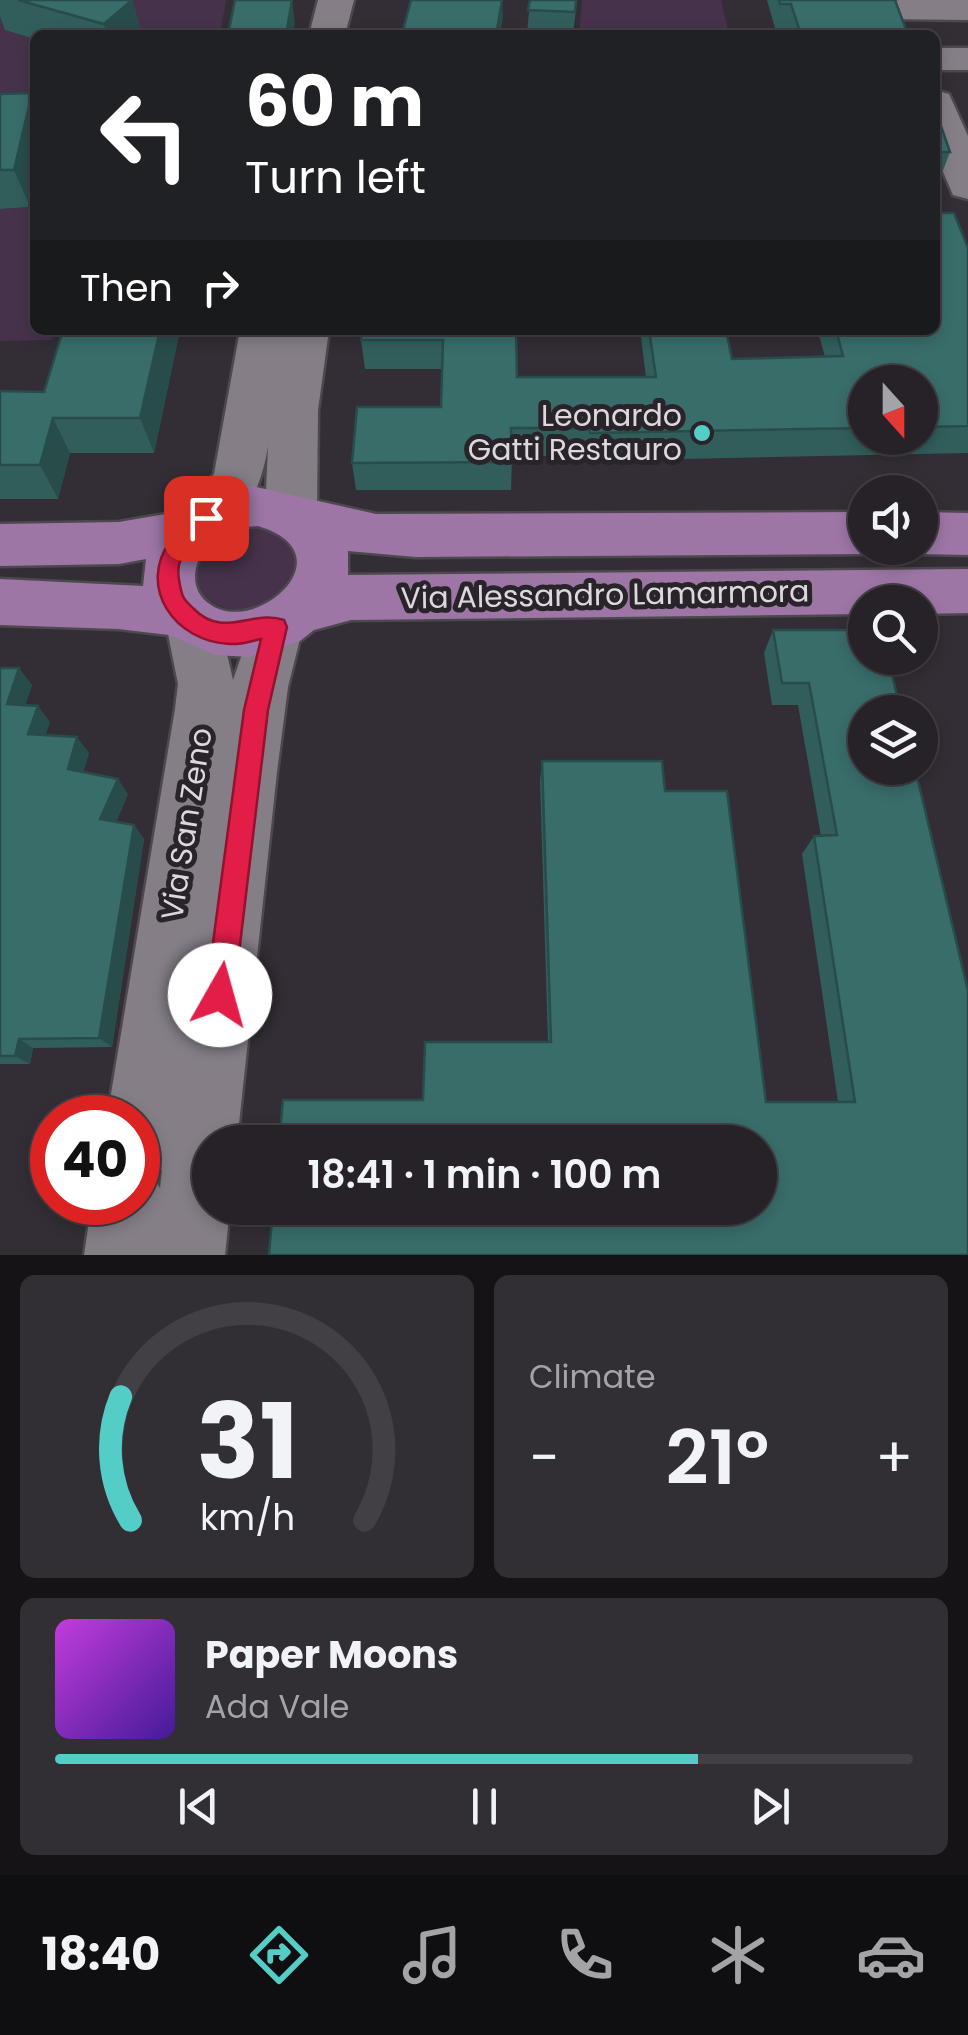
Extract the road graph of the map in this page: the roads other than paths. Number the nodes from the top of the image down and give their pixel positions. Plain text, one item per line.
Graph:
1 (336, 0) edge
2 (968, 9) edge
3 (901, 15) edge
4 (328, 30) edge
5 (940, 59) edge
6 (968, 59) edge
7 (968, 86) edge
8 (940, 87) edge
9 (940, 113) edge
10 (965, 169) edge
11 (263, 335) edge
12 (305, 335) edge
13 (299, 517) junction
14 (198, 524) junction
15 (848, 533) edge
16 (938, 534) edge
17 (968, 534) edge
18 (0, 545) edge
19 (968, 590) edge
20 (0, 602) edge
21 (289, 618) junction
22 (188, 619) junction
23 (145, 1095) edge
24 (125, 1225) edge
25 (120, 1255) edge
26 (188, 1255) edge

1 - 4 street
2 - 3 street
5 - 6 street
7 - 8 street
9 - 10 street
11 - 14 street
12 - 13 street
13 - 14 main road
13 - 15 main road, Via Alessandro Lamarmora
13 - 21 main road
14 - 18 main road
14 - 22 main road
16 - 17 main road
19 - 21 main road, Via Alessandro Lamarmora
20 - 22 main road
21 - 22 main road
21 - 26 street, Via San Zeno
22 - 23 street, Via San Zeno
24 - 25 street

